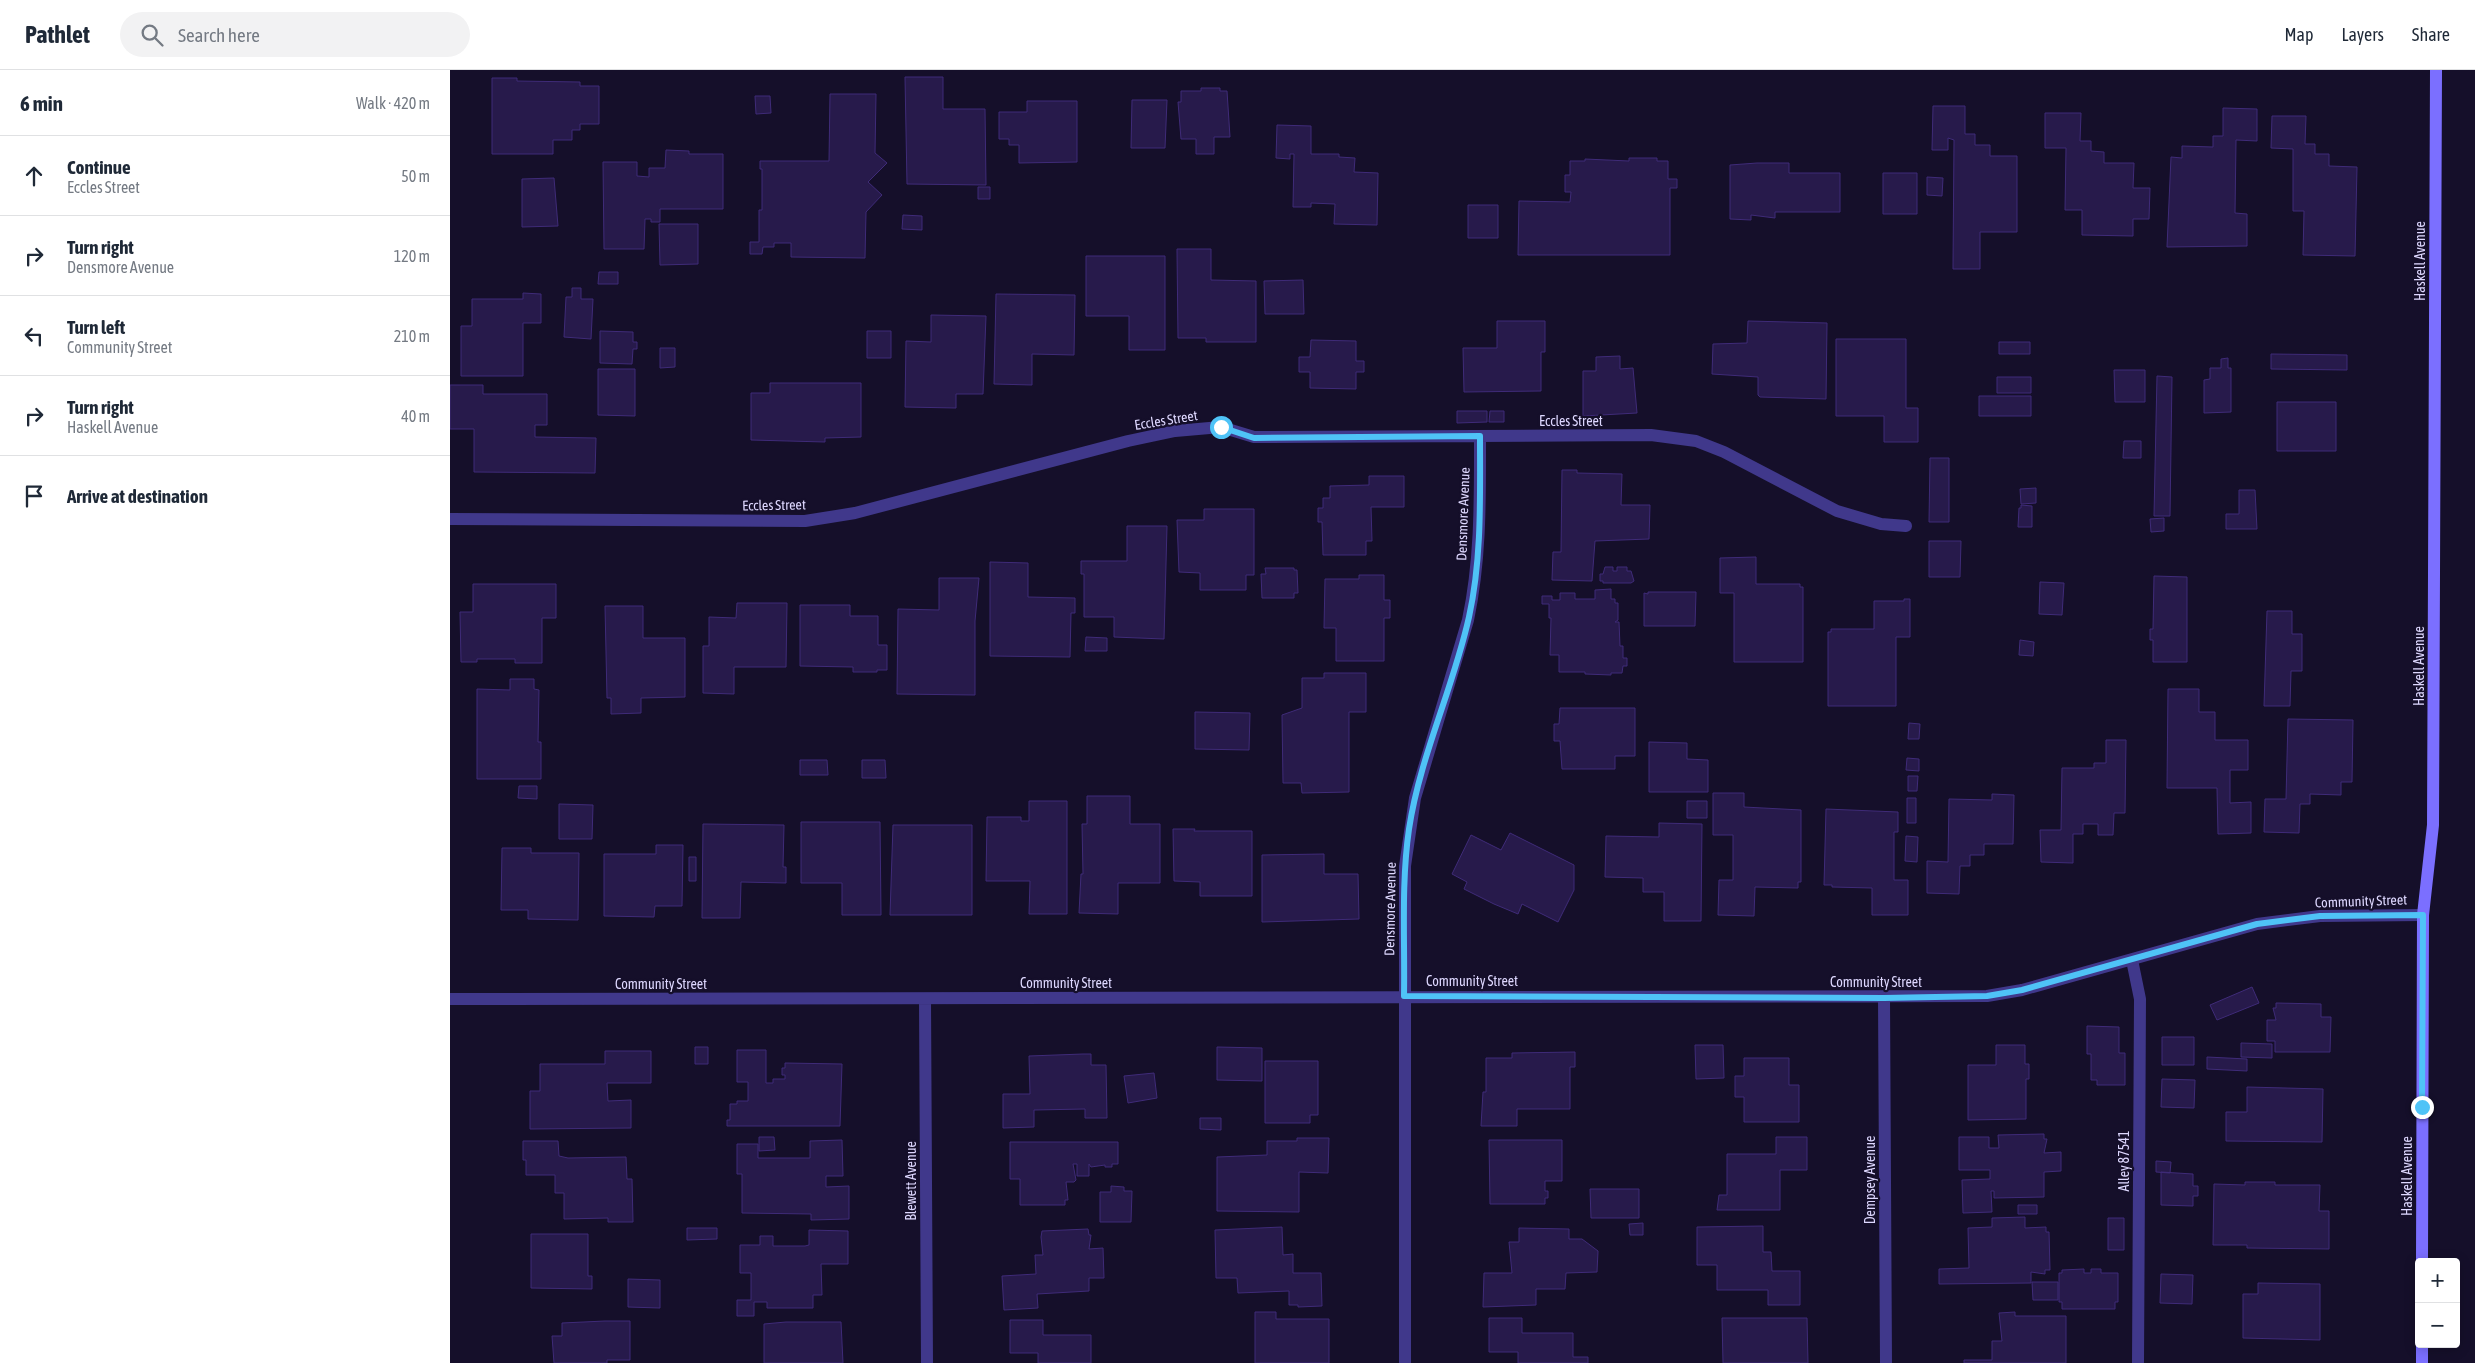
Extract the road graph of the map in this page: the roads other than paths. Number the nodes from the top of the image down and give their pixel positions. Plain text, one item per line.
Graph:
1 (2436, 70) edge
2 (1480, 436) junction
3 (450, 518) edge
4 (1906, 526) dead end
5 (2423, 915) junction
6 (2132, 960) junction
7 (1404, 996) junction
8 (925, 998) junction
9 (1884, 998) junction
10 (450, 999) edge
11 (2422, 1258) edge
12 (2422, 1348) edge
13 (927, 1363) edge
14 (1405, 1363) edge
15 (1886, 1363) edge
16 (2138, 1363) edge
17 (2422, 1363) edge

1 - 5 main road, Haskell Avenue
2 - 3 street, Eccles Street
2 - 4 street, Eccles Street
2 - 7 street, Densmore Avenue
5 - 6 street, Community Street
5 - 11 main road, Haskell Avenue
6 - 9 street, Community Street
6 - 16 street, Alley 87541
7 - 8 street, Community Street
7 - 9 street, Community Street
7 - 14 street, Densmore Avenue
8 - 10 street, Community Street
8 - 13 street, Blewett Avenue
9 - 15 street, Dempsey Avenue
12 - 17 main road

